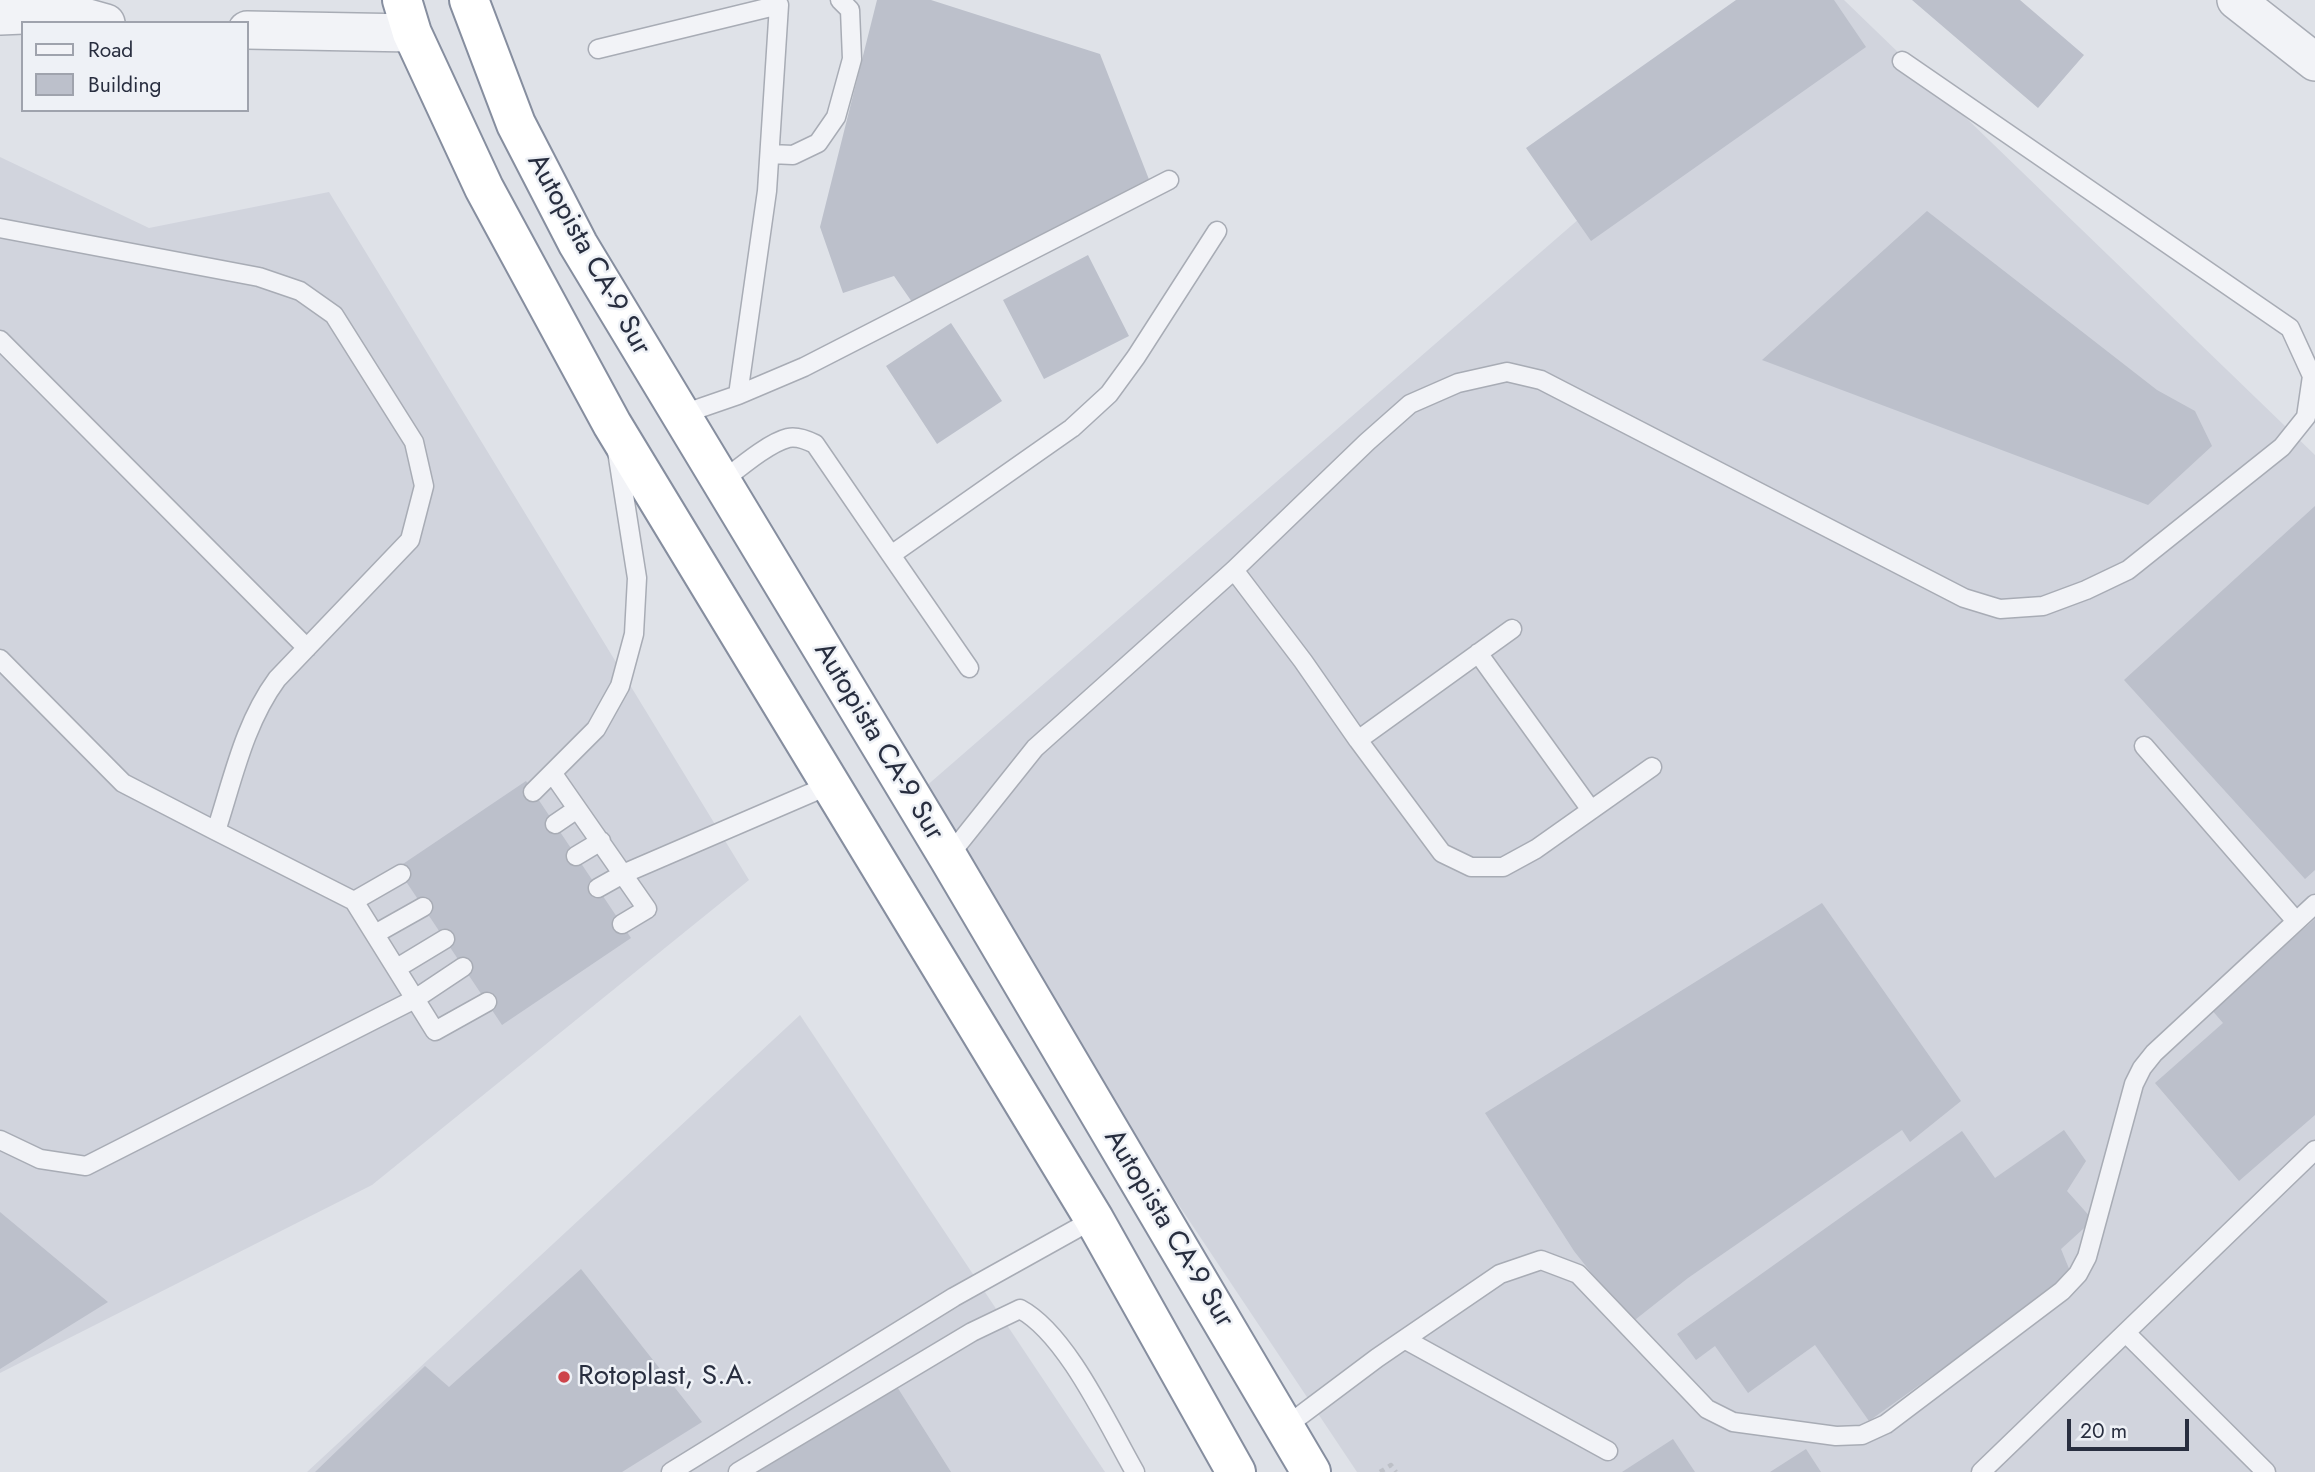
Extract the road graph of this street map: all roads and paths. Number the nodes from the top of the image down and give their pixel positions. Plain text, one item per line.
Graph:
1 (469, 0) edge
2 (840, 0) edge
3 (2236, 0) edge
4 (786, 3) edge
5 (80, 6) edge
6 (0, 16) edge
7 (407, 16) edge
8 (103, 21) edge
9 (248, 30) edge
10 (598, 49) dead end
11 (1902, 61) dead end
12 (2315, 62) edge
13 (771, 154) junction
14 (1168, 180) dead end
15 (0, 228) edge
16 (1217, 231) dead end
17 (0, 340) edge
18 (738, 395) junction
19 (680, 415) junction
20 (612, 424) junction
21 (721, 482) junction
22 (891, 555) junction
23 (1234, 570) junction
24 (1512, 629) dead end
25 (307, 648) junction
26 (1478, 653) junction
27 (0, 659) edge
28 (969, 668) dead end
29 (1358, 740) junction
30 (2144, 746) dead end
31 (1653, 767) dead end
32 (553, 774) junction
33 (832, 784) junction
34 (533, 792) dead end
35 (578, 810) junction
36 (1591, 810) junction
37 (555, 824) dead end
38 (216, 831) junction
39 (601, 842) junction
40 (576, 856) dead end
41 (948, 857) junction
42 (401, 874) dead end
43 (623, 874) junction
44 (598, 888) dead end
45 (354, 901) junction
46 (2315, 904) edge
47 (423, 907) dead end
48 (2296, 921) junction
49 (622, 924) dead end
50 (375, 934) junction
51 (445, 939) dead end
52 (463, 967) dead end
53 (397, 968) junction
54 (415, 999) junction
55 (487, 1002) dead end
56 (0, 1140) edge
57 (2315, 1150) edge
58 (1094, 1219) junction
59 (2126, 1332) junction
60 (1406, 1340) junction
61 (1285, 1427) junction
62 (1608, 1451) dead end
63 (671, 1472) edge
64 (738, 1472) edge
65 (1135, 1472) edge
66 (1237, 1472) edge
67 (1311, 1472) edge
68 (1380, 1472) edge
69 (1396, 1472) edge
70 (1981, 1472) edge
71 (2266, 1472) edge

1 - 19 highway, Autopista CA-9 Sur
2 - 13 lane
3 - 12 street
4 - 10 lane
4 - 13 lane
5 - 6 street
5 - 8 street
7 - 9 street
7 - 20 highway, Autopista CA-9 Sur
11 - 23 lane
13 - 18 lane
14 - 18 lane
15 - 25 lane
16 - 22 lane
17 - 25 lane
18 - 19 lane
19 - 21 highway, Autopista CA-9 Sur
20 - 32 lane
20 - 33 highway, Autopista CA-9 Sur
21 - 22 lane
21 - 41 highway, Autopista CA-9 Sur
22 - 28 lane
23 - 29 lane
23 - 41 lane
24 - 26 lane
25 - 38 lane
26 - 29 lane
26 - 36 lane
27 - 38 lane
29 - 36 lane
30 - 48 lane
31 - 36 lane
32 - 34 lane
32 - 35 lane
33 - 43 lane
33 - 58 highway, Autopista CA-9 Sur
35 - 37 lane
35 - 39 lane
38 - 45 lane
39 - 40 lane
39 - 43 lane
41 - 61 highway, Autopista CA-9 Sur
42 - 45 lane
43 - 44 lane
43 - 49 lane
45 - 50 lane
46 - 48 lane
47 - 50 lane
48 - 60 lane
50 - 53 lane
51 - 53 lane
52 - 54 lane
53 - 54 lane
54 - 55 lane
54 - 56 lane
57 - 59 lane
58 - 63 lane
58 - 66 highway, Autopista CA-9 Sur
59 - 70 lane
59 - 71 lane
60 - 61 lane
60 - 62 lane
61 - 67 highway, Autopista CA-9 Sur
64 - 65 lane
68 - 69 path

